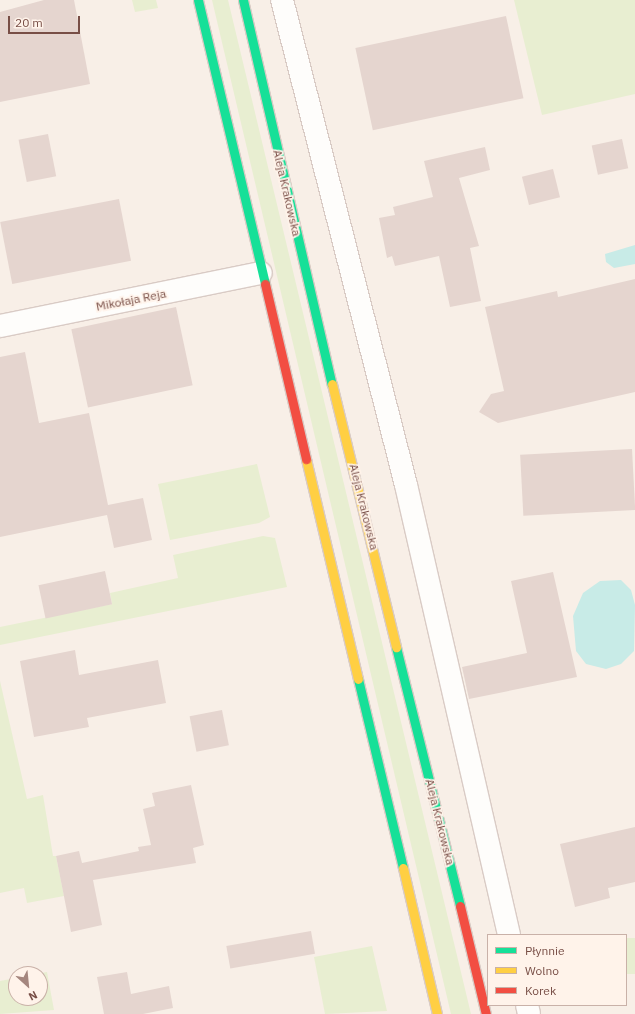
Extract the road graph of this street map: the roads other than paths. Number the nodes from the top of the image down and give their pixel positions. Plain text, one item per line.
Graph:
1 (198, 0) edge
2 (243, 0) edge
3 (282, 0) edge
4 (261, 273) junction
5 (0, 326) edge
6 (509, 934) edge
7 (437, 1014) edge
8 (486, 1014) edge

1 - 4 main road
2 - 8 main road, Aleja Krakowska
3 - 6 street
4 - 5 street, Mikołaja Reja
4 - 7 main road

